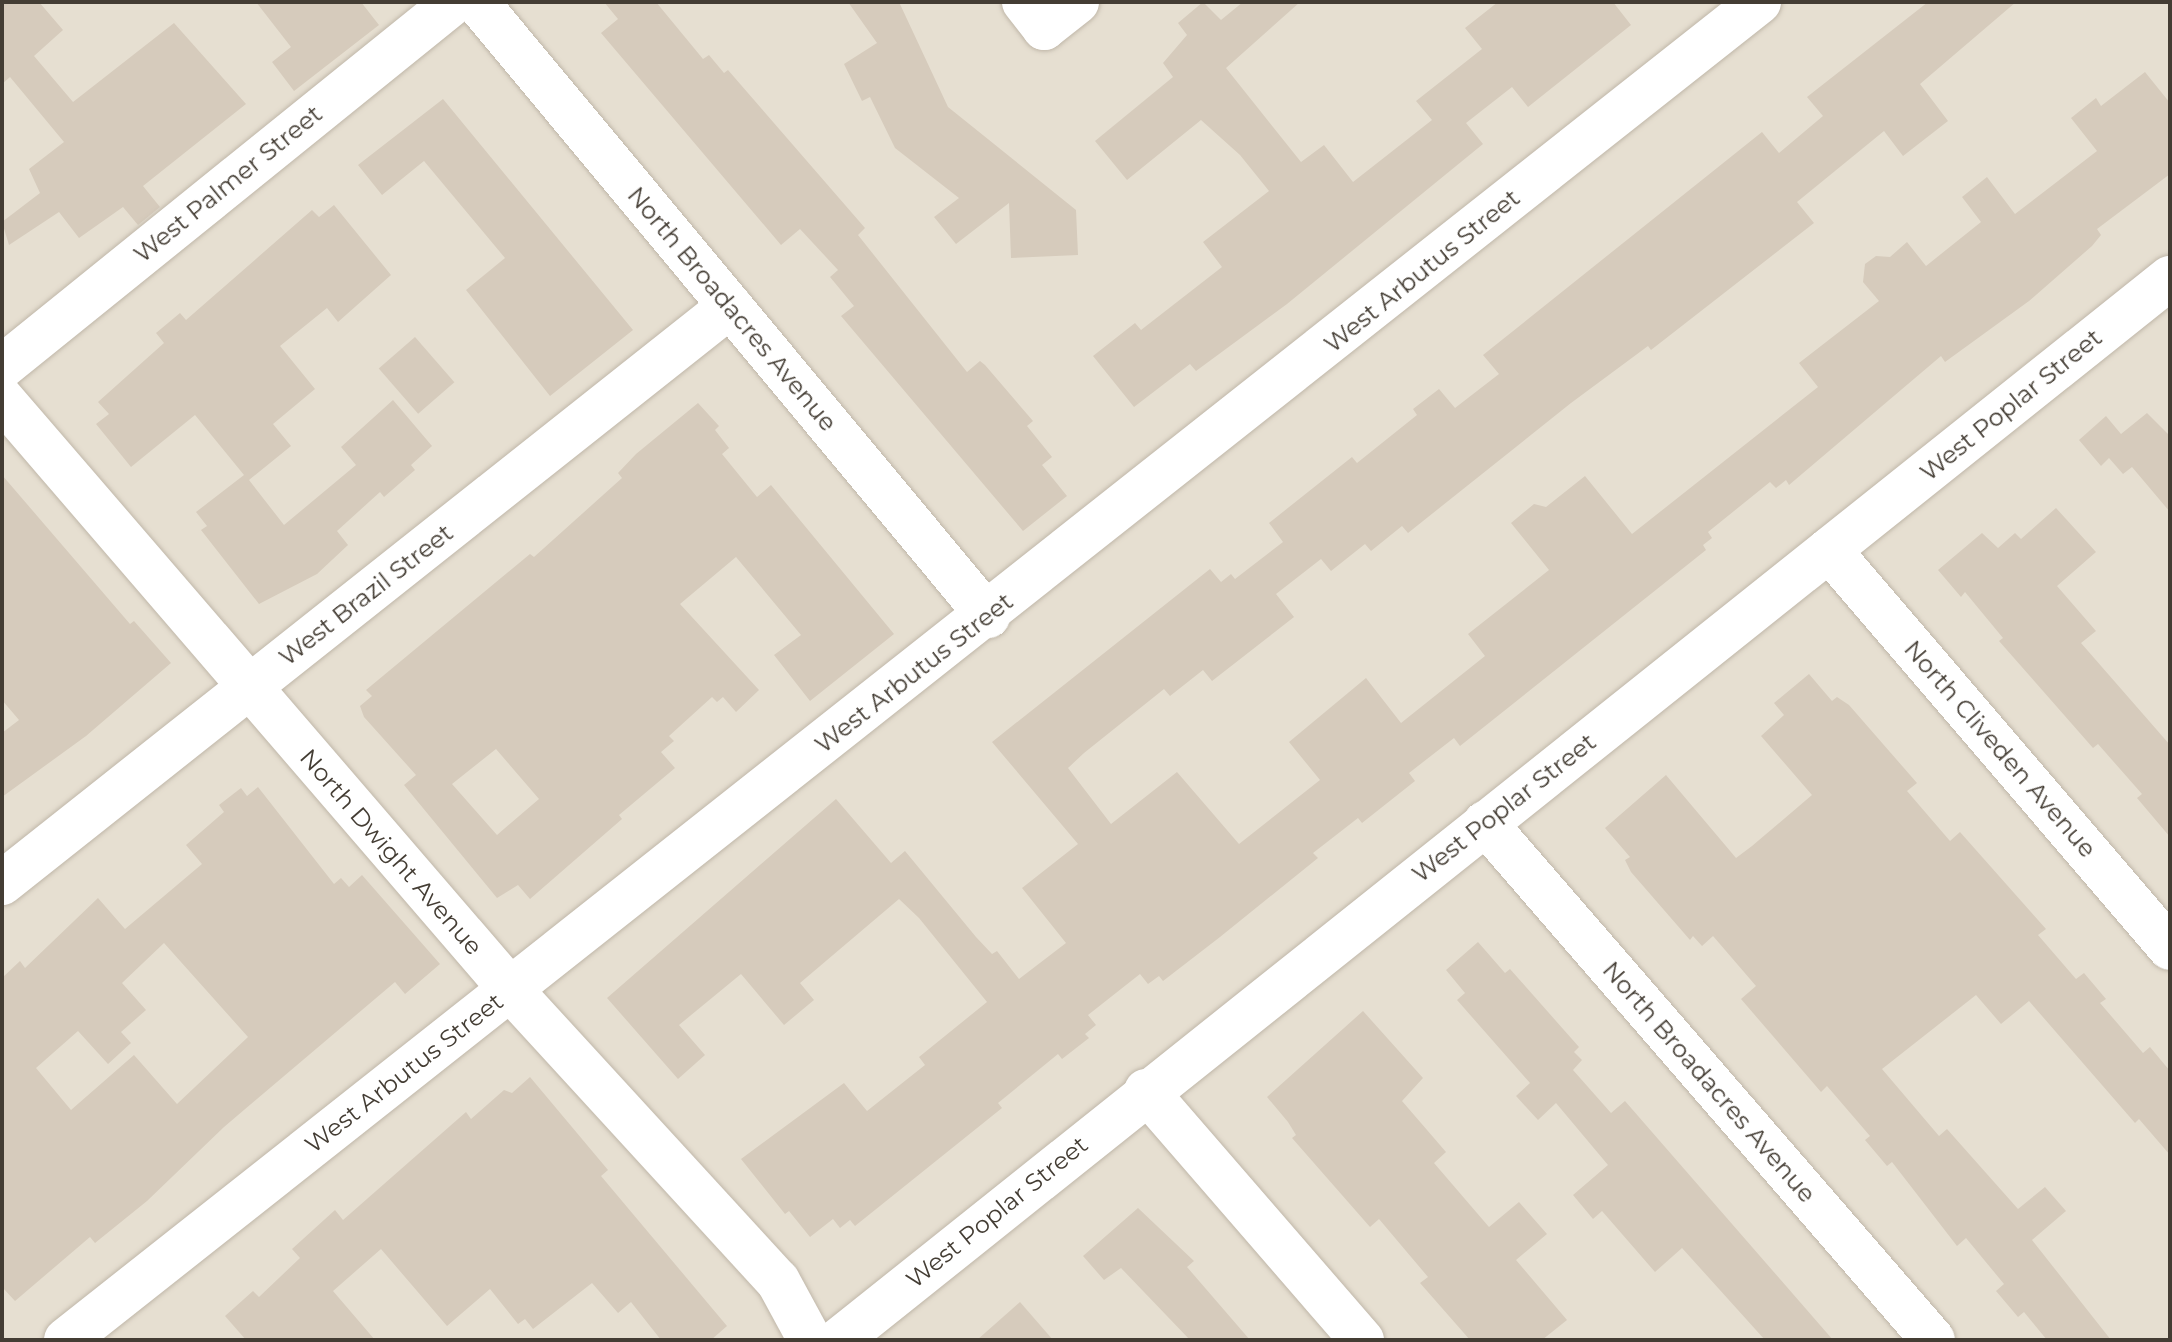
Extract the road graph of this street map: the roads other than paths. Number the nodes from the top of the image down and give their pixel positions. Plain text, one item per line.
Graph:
1 (454, 2) edge
2 (477, 2) edge
3 (1759, 2) edge
4 (2166, 289) edge
5 (730, 306) junction
6 (2, 367) edge
7 (2, 399) edge
8 (1829, 550) junction
9 (988, 616) junction
10 (248, 689) junction
11 (1485, 823) junction
12 (2, 883) edge
13 (2170, 948) edge
14 (510, 989) junction
15 (1146, 1091) junction
16 (66, 1340) edge
17 (810, 1340) edge
18 (839, 1340) edge
19 (1362, 1340) edge
20 (1933, 1340) edge

1 - 6 street, West Palmer Street
2 - 5 street, North Broadacres Avenue
3 - 9 street, West Arbutus Street
4 - 8 street, West Poplar Street
5 - 9 street, North Broadacres Avenue
5 - 10 street, West Brazil Street
7 - 10 street, North Dwight Avenue
8 - 11 street, West Poplar Street
8 - 13 street, North Cliveden Avenue
9 - 14 street, West Arbutus Street
10 - 12 street, West Brazil Street
10 - 14 street, North Dwight Avenue
11 - 15 street, West Poplar Street
11 - 20 street, North Broadacres Avenue
14 - 16 street, West Arbutus Street
14 - 17 street, North Dwight Avenue
15 - 18 street, West Poplar Street
15 - 19 street

